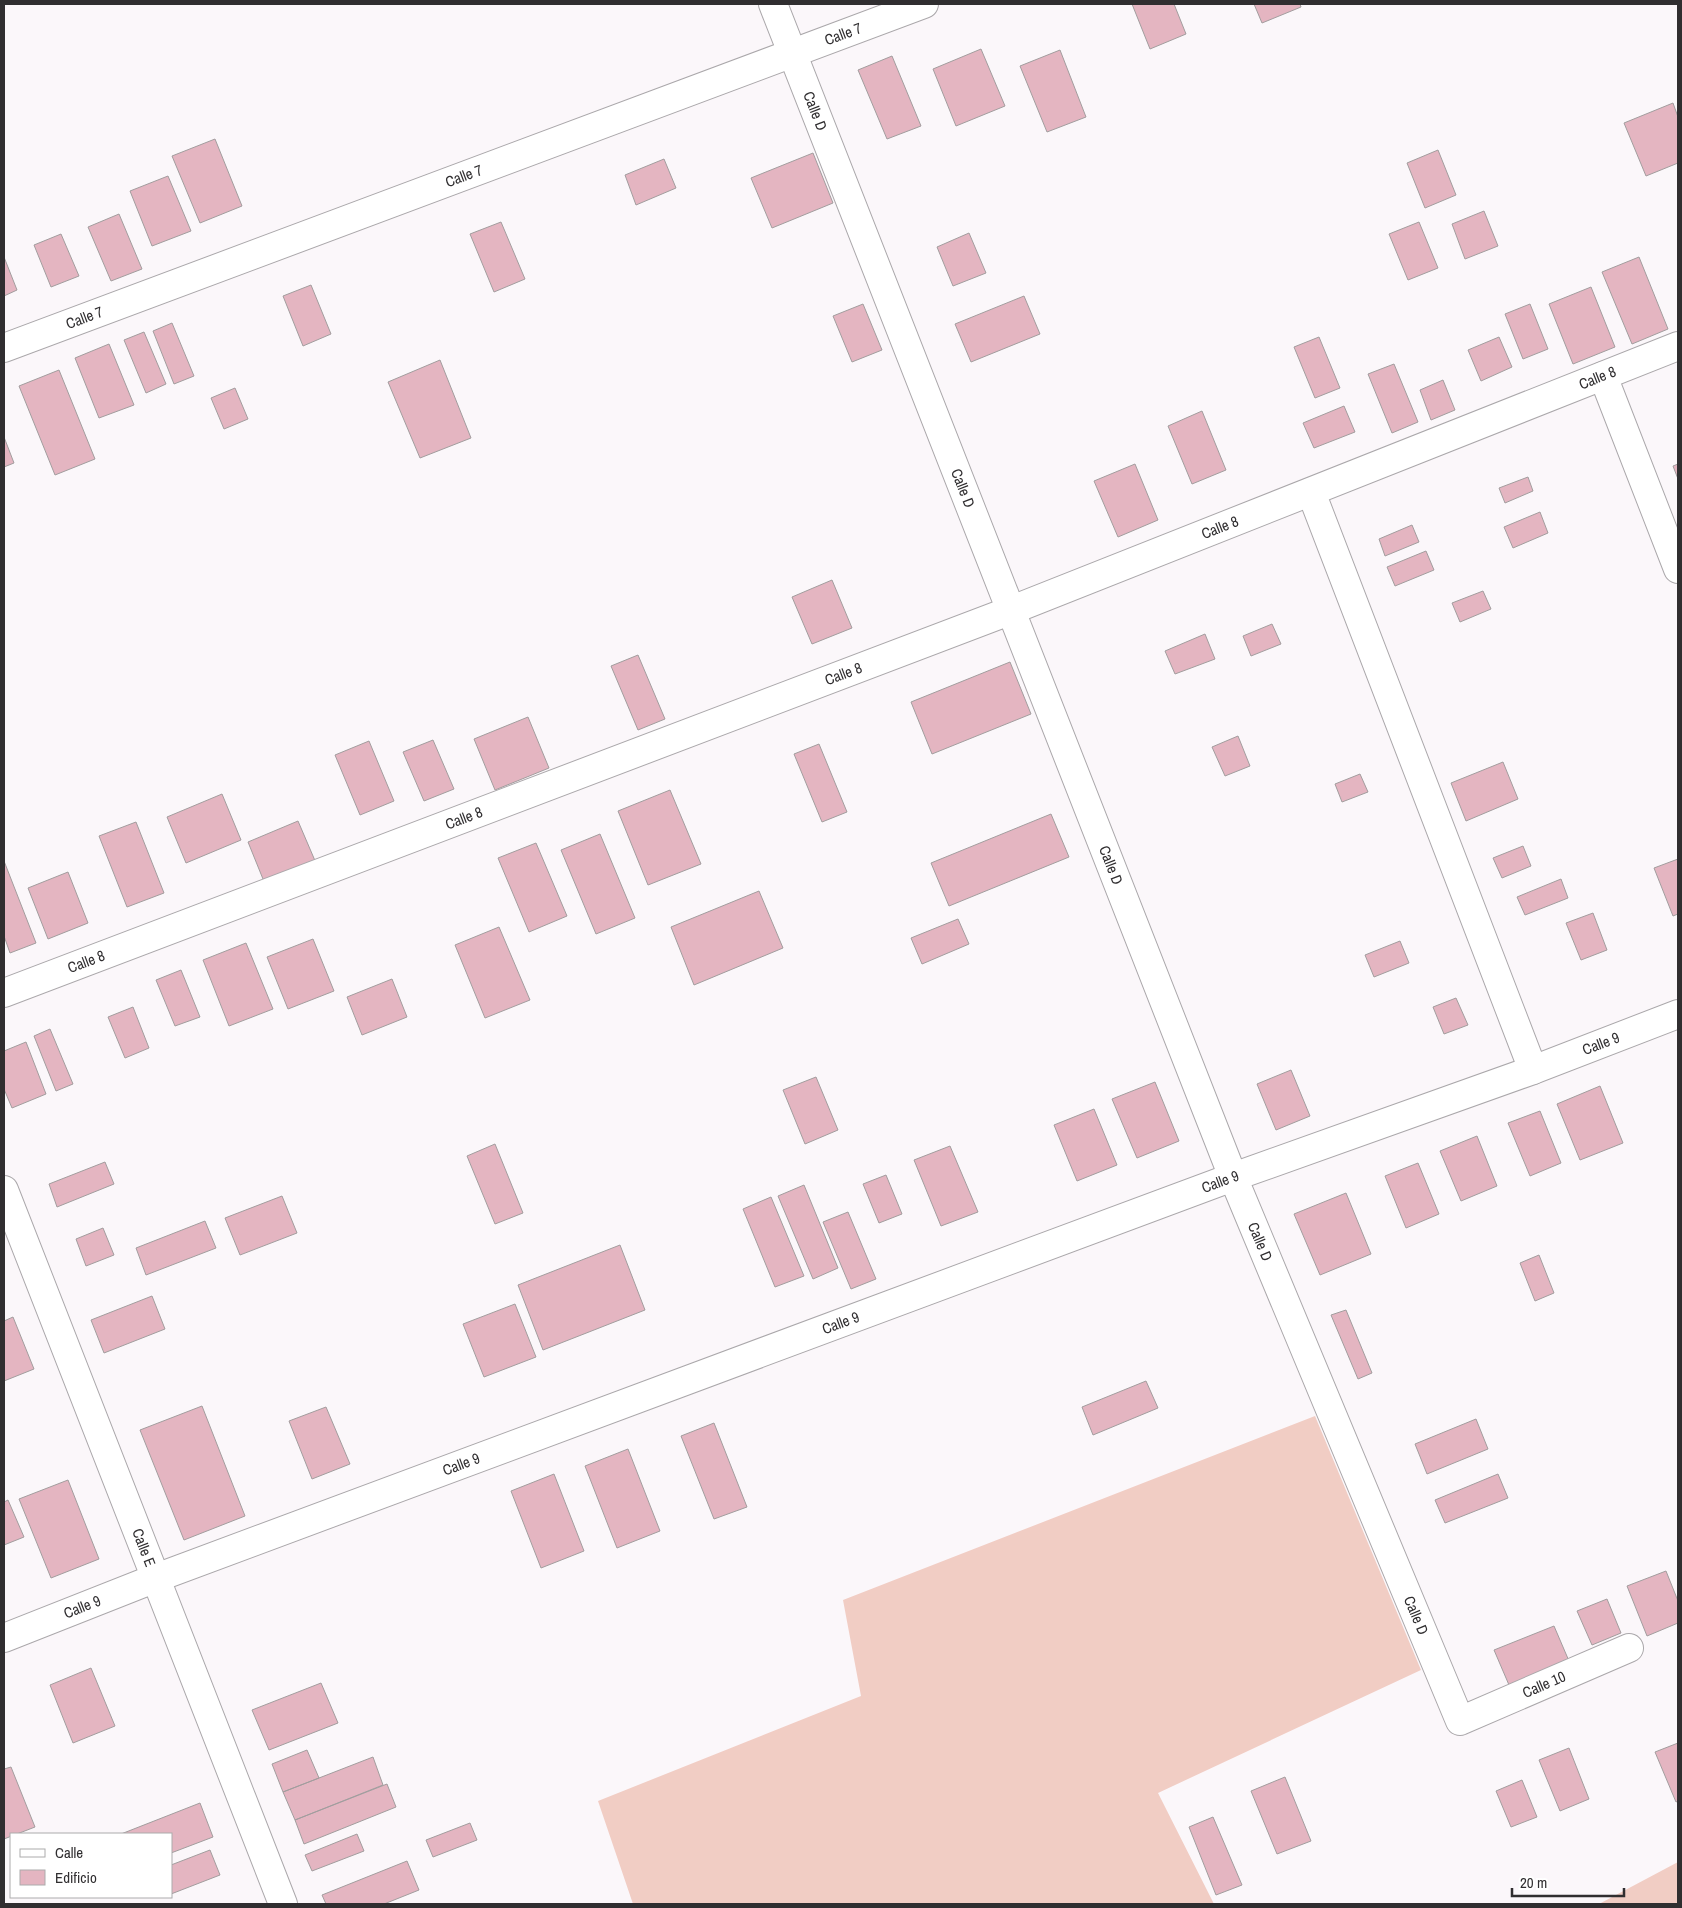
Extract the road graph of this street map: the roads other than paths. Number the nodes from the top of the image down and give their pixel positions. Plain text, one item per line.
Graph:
1 (773, 4) edge
2 (924, 4) edge
3 (793, 54) junction
4 (1678, 346) edge
5 (4, 348) edge
6 (1603, 376) junction
7 (1311, 492) junction
8 (1678, 569) edge
9 (1012, 610) junction
10 (4, 993) edge
11 (1678, 1014) edge
12 (1533, 1070) junction
13 (1233, 1177) junction
14 (4, 1190) edge
15 (156, 1578) junction
16 (4, 1638) edge
17 (1629, 1648) dead end
18 (1460, 1721) joint
19 (283, 1904) edge

1 - 3 street, Calle D
2 - 3 street, Calle 7
3 - 5 street, Calle 7
3 - 9 street, Calle D
4 - 6 street, Calle 8
6 - 7 street, Calle 8
6 - 8 street
7 - 9 street, Calle 8
7 - 12 street
9 - 10 street, Calle 8
9 - 13 street, Calle D
11 - 12 street, Calle 9
12 - 13 street, Calle 9
13 - 15 street, Calle 9
13 - 18 street, Calle D
14 - 15 street, Calle E
15 - 16 street, Calle 9
15 - 19 street, Calle E
17 - 18 street, Calle 10

